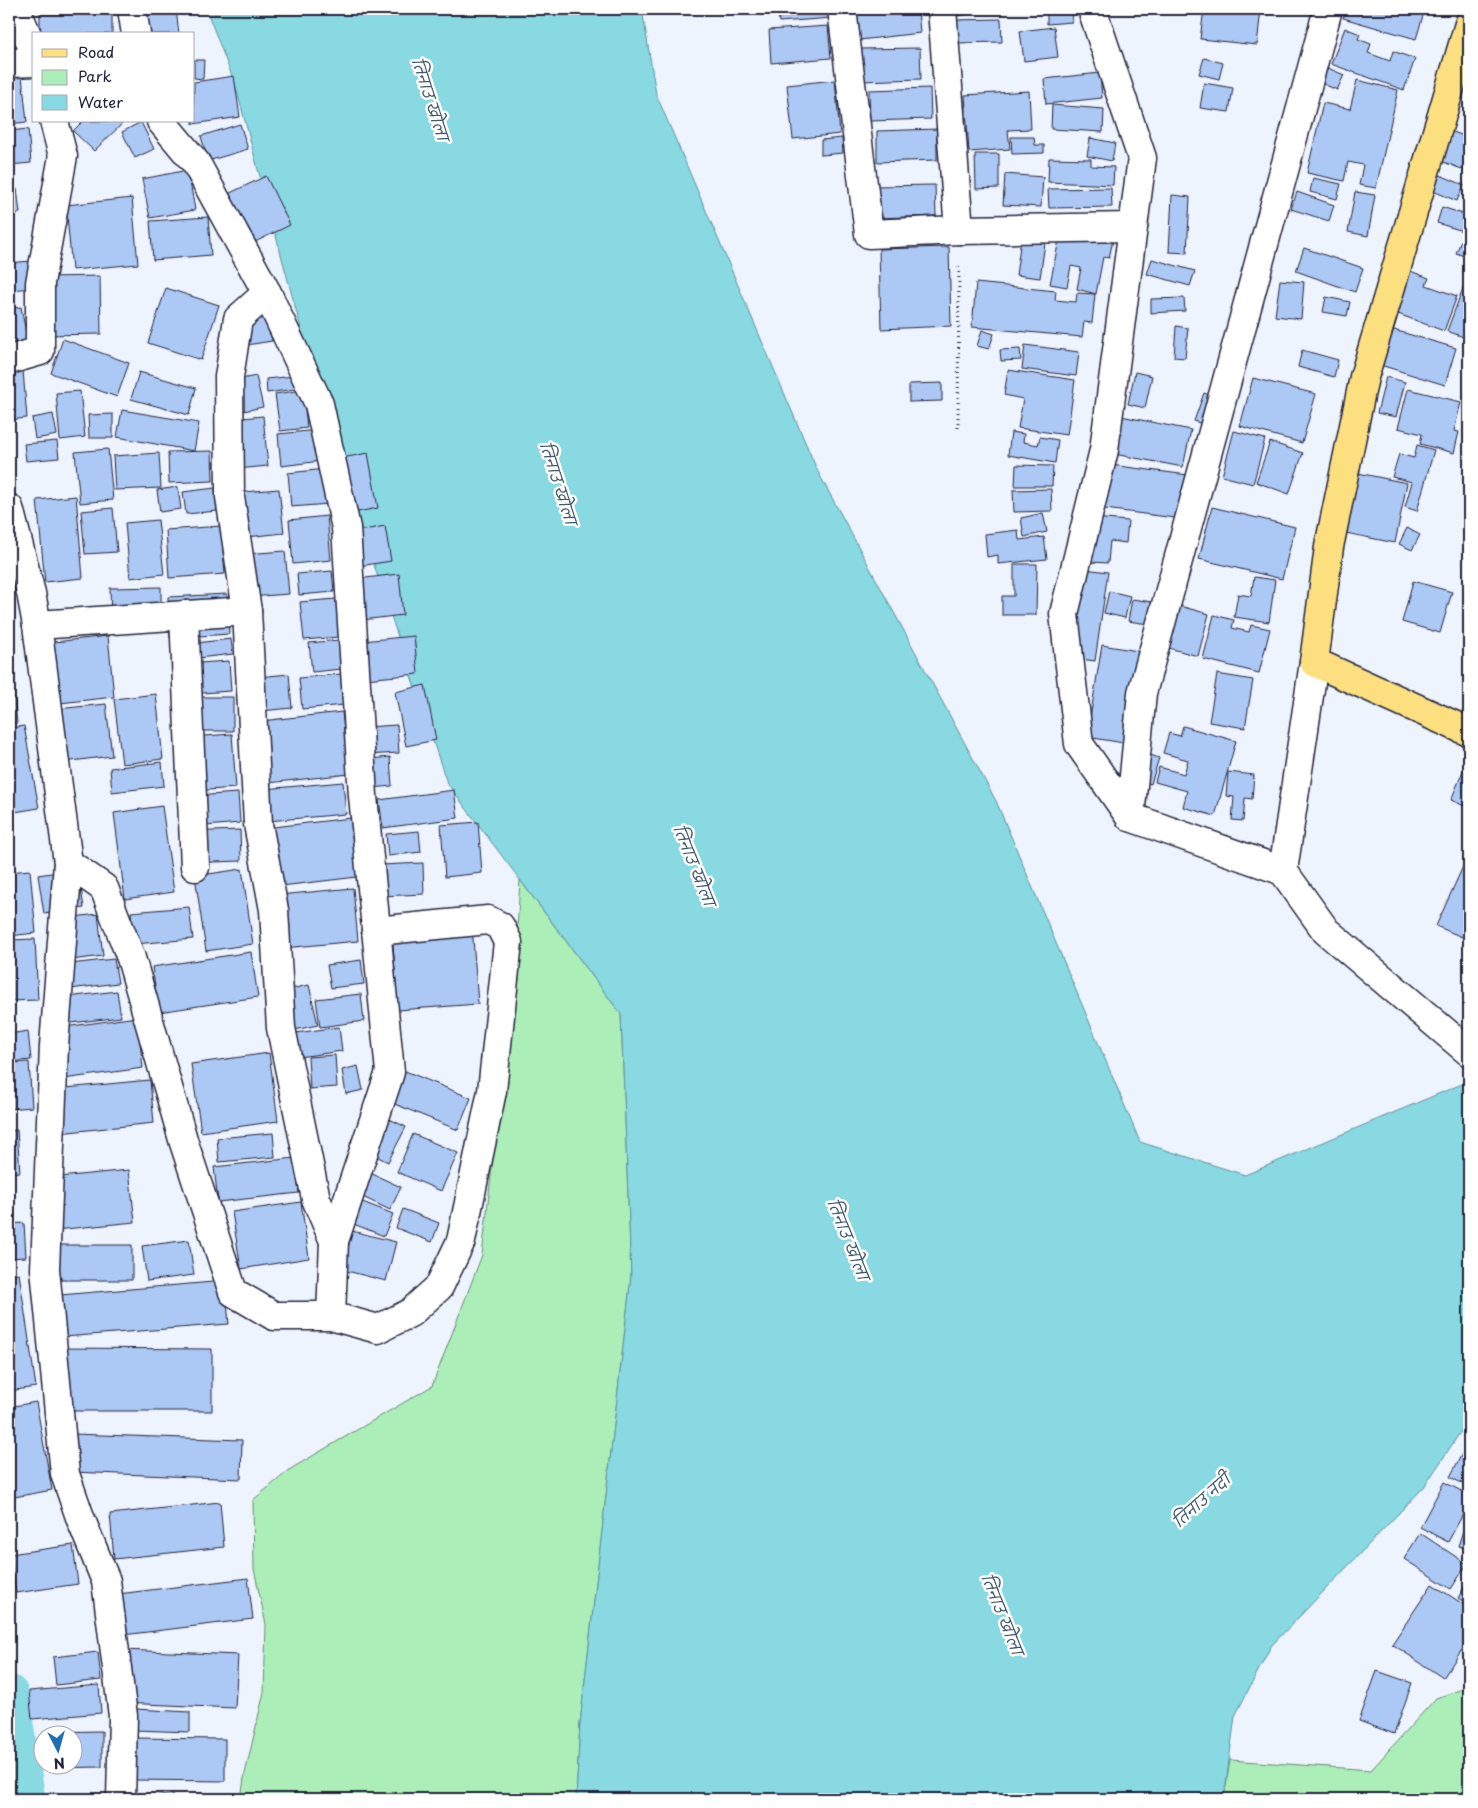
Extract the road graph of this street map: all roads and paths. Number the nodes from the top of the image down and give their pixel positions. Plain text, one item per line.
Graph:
1 (16, 9) edge
2 (132, 9) edge
3 (842, 9) edge
4 (942, 9) edge
5 (1092, 9) edge
6 (1328, 9) edge
7 (1469, 24) edge
8 (136, 32) edge
9 (32, 46) edge
10 (32, 62) edge
11 (9, 63) edge
12 (54, 122) edge
13 (161, 122) edge
14 (1133, 227) junction
15 (960, 230) junction
16 (267, 293) junction
17 (9, 360) edge
18 (958, 428) dead end
19 (9, 508) edge
20 (247, 611) junction
21 (184, 616) junction
22 (37, 625) junction
23 (1314, 662) junction
24 (1469, 732) edge
25 (1130, 817) junction
26 (68, 863) junction
27 (195, 867) dead end
28 (1283, 871) junction
29 (376, 931) junction
30 (1469, 1052) edge
31 (334, 1241) junction
32 (331, 1316) junction
33 (121, 1799) edge

1 - 9 street
2 - 8 street
3 - 15 street
4 - 15 street
5 - 14 street
6 - 25 street
7 - 23 main road
10 - 11 street
12 - 17 street
13 - 16 street
14 - 15 street
14 - 25 street
15 - 18 path
16 - 20 street
16 - 29 street
19 - 22 street
20 - 21 street
20 - 31 street
21 - 22 street
21 - 27 street
22 - 26 street
23 - 24 main road
23 - 28 street
25 - 28 street
26 - 32 street
26 - 33 street
28 - 30 street
29 - 31 street
29 - 32 street
31 - 32 street

